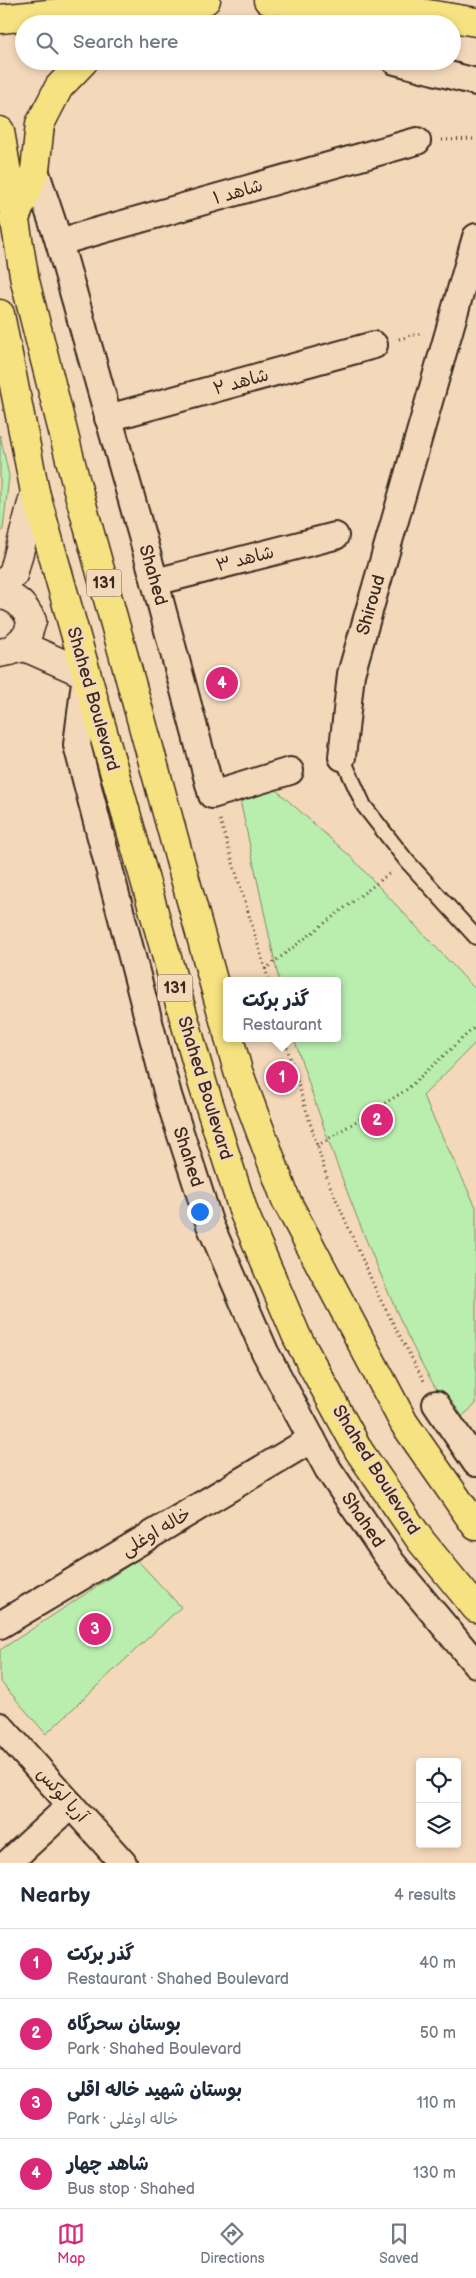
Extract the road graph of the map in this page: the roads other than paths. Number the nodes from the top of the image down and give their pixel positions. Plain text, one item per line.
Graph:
1 (182, 0) edge
2 (206, 0) edge
3 (268, 0) edge
4 (38, 15) edge
5 (165, 15) edge
6 (434, 15) edge
7 (15, 17) edge
8 (0, 19) edge
9 (461, 20) edge
10 (476, 22) edge
11 (75, 70) edge
12 (430, 70) edge
13 (476, 82) edge
14 (0, 132) edge
15 (417, 141) road end
16 (35, 170) junction
17 (14, 221) junction
18 (476, 237) edge
19 (59, 242) junction
20 (470, 289) edge
21 (0, 314) edge
22 (374, 345) road end
23 (108, 418) junction
24 (35, 492) junction
25 (335, 536) dead end
26 (155, 582) junction
27 (0, 585) edge
28 (0, 595) edge
29 (5, 652) edge
30 (86, 674) junction
31 (342, 757) joint
32 (290, 771) dead end
33 (476, 937) edge
34 (223, 1016) edge
35 (230, 1042) edge
36 (436, 1404) road end
37 (312, 1439) junction
38 (476, 1463) edge
39 (476, 1526) edge
40 (476, 1608) edge
41 (0, 1625) edge
42 (476, 1664) edge
43 (0, 1726) edge
44 (71, 1805) junction
45 (8, 1863) edge
46 (123, 1863) edge

1 - 4 main road
2 - 5 main road
3 - 6 main road
7 - 8 main road
9 - 10 main road
11 - 16 main road
12 - 13 street
14 - 17 main road, 131
15 - 19 street, شاهد ۱
16 - 17 main road
16 - 19 street, Shahed
17 - 34 main road, 131
18 - 20 street, Shiroud
19 - 23 street, Shahed
20 - 31 street, Shiroud
21 - 24 main road, Shahed Boulevard / 131
22 - 23 street, شاهد ۲
23 - 26 street, Shahed
24 - 27 main road
24 - 30 main road, Shahed Boulevard / 131
25 - 26 street, شاهد ۳
26 - 32 street, Shahed
28 - 29 main road
29 - 30 main road
30 - 37 street, Shahed
30 - 40 main road, Shahed Boulevard / 131
31 - 33 lane, Shiroud
35 - 39 main road, Shahed Boulevard
36 - 38 street
37 - 41 street, خاله اوغلی
37 - 42 street, Shahed
43 - 44 street, آریا لوکس
44 - 45 street
44 - 46 street, آریا لوکس

